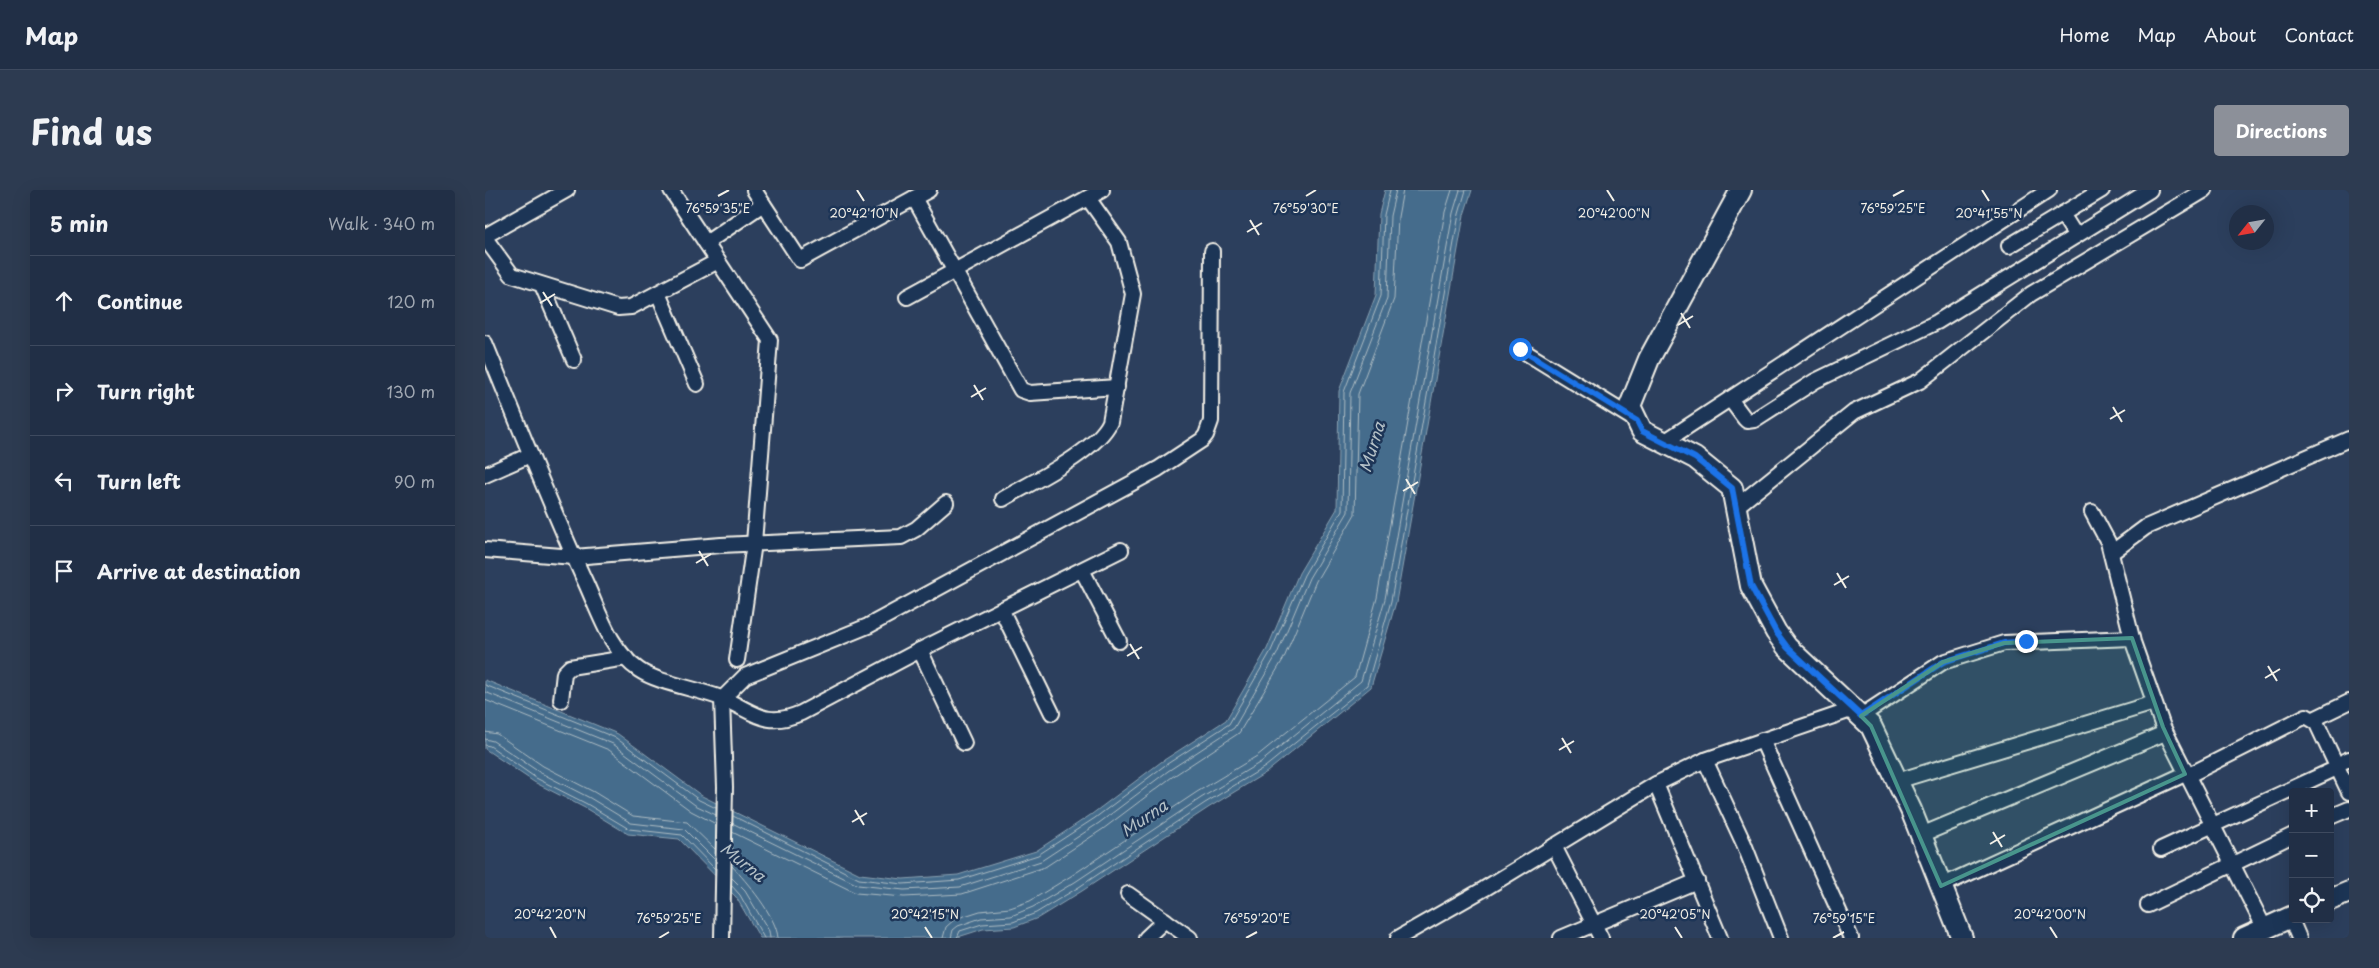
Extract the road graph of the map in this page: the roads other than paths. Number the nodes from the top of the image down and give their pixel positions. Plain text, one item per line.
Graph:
1 (567, 190) edge
2 (671, 190) edge
3 (754, 190) edge
4 (929, 190) edge
5 (1101, 190) edge
6 (1741, 190) edge
7 (2049, 190) edge
8 (2102, 190) edge
9 (2150, 190) edge
10 (2205, 190) edge
11 (914, 198) junction
12 (1088, 198) junction
13 (763, 204) junction
14 (2062, 214) junction
15 (2076, 236) junction
16 (485, 237) edge
17 (706, 242) junction
18 (2009, 246) dead end
19 (1212, 251) dead end
20 (718, 261) junction
21 (956, 272) junction
22 (542, 284) junction
23 (657, 293) junction
24 (907, 297) dead end
25 (485, 343) edge
26 (1520, 349) dead end
27 (574, 360) dead end
28 (697, 384) dead end
29 (1117, 387) junction
30 (1730, 399) junction
31 (1637, 421) junction
32 (2349, 439) edge
33 (1664, 442) junction
34 (530, 455) junction
35 (485, 475) edge
36 (1003, 499) dead end
37 (946, 504) dead end
38 (1736, 507) junction
39 (2092, 512) dead end
40 (754, 543) junction
41 (485, 550) edge
42 (1121, 550) dead end
43 (2111, 553) junction
44 (574, 556) junction
45 (1082, 570) junction
46 (1002, 611) junction
47 (2132, 638) junction
48 (1119, 641) dead end
49 (920, 650) junction
50 (626, 658) junction
51 (737, 660) dead end
52 (722, 699) junction
53 (561, 700) dead end
54 (2349, 702) edge
55 (2154, 703) junction
56 (1857, 712) junction
57 (1052, 713) dead end
58 (2314, 719) junction
59 (2165, 733) junction
60 (1763, 740) junction
61 (964, 744) dead end
62 (1705, 760) junction
63 (2341, 764) edge
64 (2186, 775) junction
65 (1897, 781) junction
66 (1656, 784) junction
67 (2349, 792) edge
68 (2349, 809) edge
69 (2334, 816) edge
70 (2212, 825) junction
71 (1921, 836) junction
72 (2289, 837) edge
73 (1554, 846) junction
74 (2161, 849) dead end
75 (2231, 864) junction
76 (1697, 882) junction
77 (1941, 886) junction
78 (2349, 892) edge
79 (1128, 894) dead end
80 (2334, 898) edge
81 (2148, 905) dead end
82 (2289, 918) edge
83 (1165, 920) junction
84 (2294, 923) edge
85 (1594, 924) junction
86 (2265, 929) junction
87 (722, 938) edge
88 (1146, 938) edge
89 (1189, 938) edge
90 (1399, 938) edge
91 (1561, 938) edge
92 (1601, 938) edge
93 (1719, 938) edge
94 (1781, 938) edge
95 (1851, 938) edge
96 (1962, 938) edge
97 (2244, 938) edge
98 (2299, 938) edge

1 - 16 street
2 - 17 street
3 - 13 street
4 - 11 street
5 - 12 street
6 - 31 street
7 - 30 street
8 - 14 street
9 - 15 street
10 - 38 street
11 - 13 street
11 - 21 street
12 - 21 street
12 - 29 street
13 - 17 street
14 - 15 street
14 - 18 street
15 - 30 street
16 - 22 street
17 - 20 street
19 - 52 street
20 - 23 street
20 - 40 street
21 - 24 street
21 - 29 street
22 - 23 street
22 - 27 street
23 - 28 street
25 - 34 street
26 - 31 street
29 - 36 street
30 - 33 street
31 - 33 street
32 - 43 street
33 - 38 street
34 - 35 street
34 - 44 street
37 - 40 street
38 - 56 street
39 - 43 street
40 - 44 street
40 - 51 street
41 - 44 street
42 - 45 street
43 - 47 street
44 - 50 street
45 - 46 street
45 - 48 street
46 - 49 street
46 - 57 street
47 - 55 street
47 - 56 street
49 - 52 street
49 - 61 street
50 - 52 street
50 - 53 street
52 - 87 street
54 - 58 street
55 - 59 street
55 - 65 street
56 - 60 street
56 - 65 street
58 - 63 street
58 - 64 street
59 - 64 street
59 - 71 street
60 - 62 street
60 - 95 street
62 - 66 street
62 - 94 street
63 - 67 street
63 - 70 street
64 - 70 street
64 - 77 street
65 - 71 street
66 - 73 street
66 - 76 street
68 - 69 street
70 - 74 street
70 - 75 street
71 - 77 street
72 - 75 street
73 - 85 street
73 - 90 street
75 - 81 street
75 - 86 street
76 - 85 street
76 - 93 street
77 - 96 street
78 - 80 street
79 - 83 street
82 - 86 street
83 - 88 street
83 - 89 street
84 - 98 street
85 - 91 street
85 - 92 street
86 - 97 street

